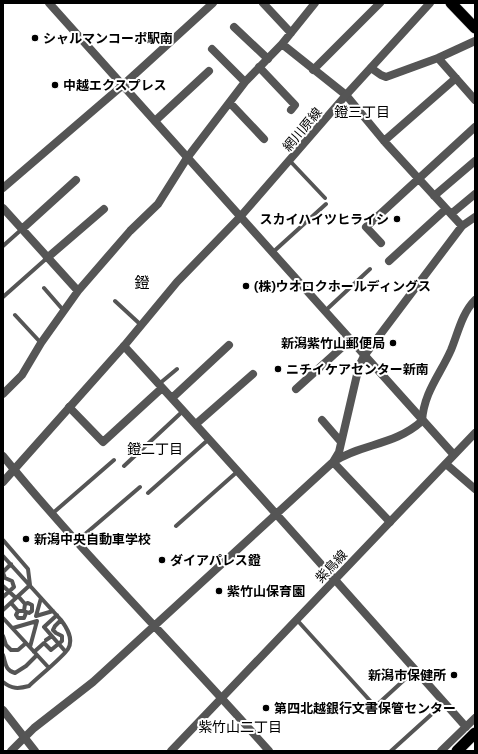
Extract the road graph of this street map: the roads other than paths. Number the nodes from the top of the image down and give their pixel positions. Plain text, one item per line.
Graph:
1 (49, 3) edge
2 (213, 3) edge
3 (263, 3) edge
4 (315, 3) edge
5 (380, 3) edge
6 (430, 3) edge
7 (451, 3) edge
8 (234, 27) dead end
9 (475, 28) edge
10 (291, 33) junction
11 (475, 41) edge
12 (282, 44) junction
13 (212, 49) dead end
14 (438, 58) junction
15 (268, 59) junction
16 (259, 67) junction
17 (371, 68) junction
18 (313, 70) junction
19 (210, 71) dead end
20 (456, 78) junction
21 (245, 82) junction
22 (123, 85) junction
23 (346, 95) junction
24 (475, 100) edge
25 (230, 103) junction
26 (291, 110) dead end
27 (155, 121) junction
28 (475, 127) edge
29 (264, 140) dead end
30 (384, 141) junction
31 (187, 158) junction
32 (290, 161) junction
33 (475, 161) edge
34 (418, 178) junction
35 (76, 180) dead end
36 (3, 188) edge
37 (475, 194) edge
38 (434, 196) junction
39 (325, 198) dead end
40 (326, 204) dead end
41 (3, 208) edge
42 (104, 209) dead end
43 (448, 212) junction
44 (240, 217) junction
45 (475, 217) edge
46 (462, 226) junction
47 (22, 229) junction
48 (381, 243) dead end
49 (3, 246) edge
50 (272, 253) junction
51 (47, 258) junction
52 (389, 261) dead end
53 (370, 269) dead end
54 (44, 288) dead end
55 (78, 291) junction
56 (3, 297) edge
57 (475, 300) edge
58 (115, 301) dead end
59 (64, 311) junction
60 (324, 311) junction
61 (15, 315) dead end
62 (141, 325) junction
63 (350, 340) junction
64 (40, 343) junction
65 (229, 345) dead end
66 (124, 346) junction
67 (364, 356) junction
68 (177, 369) dead end
69 (253, 374) dead end
70 (160, 386) junction
71 (296, 389) dead end
72 (3, 394) edge
73 (172, 398) junction
74 (70, 408) junction
75 (184, 411) junction
76 (322, 420) dead end
77 (422, 421) junction
78 (196, 424) junction
79 (475, 433) edge
80 (209, 439) junction
81 (341, 442) junction
82 (454, 455) junction
83 (3, 456) edge
84 (114, 460) dead end
85 (333, 462) junction
86 (446, 464) junction
87 (124, 466) dead end
88 (14, 470) junction
89 (238, 471) junction
90 (3, 482) edge
91 (140, 487) dead end
92 (475, 489) edge
93 (148, 493) dead end
94 (53, 514) junction
95 (276, 515) junction
96 (390, 522) junction
97 (176, 526) dead end
98 (3, 540) edge
99 (78, 541) junction
100 (3, 557) edge
101 (11, 564) junction
102 (3, 572) edge
103 (335, 580) junction
104 (3, 586) edge
105 (30, 586) junction
106 (10, 592) junction
107 (3, 597) edge
108 (17, 597) junction
109 (41, 598) junction
110 (11, 603) junction
111 (25, 604) junction
112 (3, 610) edge
113 (18, 611) junction
114 (24, 611) junction
115 (55, 613) junction
116 (3, 618) edge
117 (62, 620) junction
118 (297, 620) junction
119 (154, 627) junction
120 (12, 628) junction
121 (3, 636) edge
122 (52, 636) junction
123 (46, 640) dead end
124 (59, 644) junction
125 (28, 645) junction
126 (65, 651) junction
127 (36, 653) junction
128 (3, 656) edge
129 (49, 668) junction
130 (415, 670) junction
131 (3, 682) edge
132 (223, 698) junction
133 (444, 703) junction
134 (3, 710) edge
135 (475, 718) edge
136 (3, 720) edge
137 (470, 730) edge
138 (23, 738) junction
139 (475, 743) edge
140 (11, 751) edge
141 (35, 751) edge
142 (171, 751) edge
143 (269, 751) edge
144 (391, 751) edge
145 (442, 751) edge
146 (457, 751) edge
147 (466, 751) edge

1 - 22 street
2 - 22 street
3 - 10 street
4 - 10 street
5 - 18 street
6 - 17 street, 網川原線
7 - 9 highway
8 - 15 street
10 - 12 street
11 - 14 street
12 - 15 street
12 - 18 street
13 - 21 street
14 - 17 street
14 - 20 street
15 - 16 street
16 - 21 street
16 - 26 street
17 - 23 street, 網川原線
18 - 23 street
19 - 27 street
20 - 24 street
20 - 30 street
21 - 25 street
22 - 27 street
22 - 36 street
23 - 30 street
23 - 32 street, 網川原線
25 - 29 street
25 - 31 street
27 - 31 street
28 - 34 street
30 - 34 street
31 - 44 street
31 - 55 street
32 - 39 lane
32 - 44 street, 網川原線
33 - 38 street
34 - 38 street
34 - 48 street
35 - 47 street
37 - 43 street
38 - 43 street
40 - 50 lane
41 - 47 street
42 - 51 street
43 - 46 street
43 - 52 street
44 - 50 street
44 - 62 street, 網川原線
45 - 46 street
46 - 67 street
47 - 49 lane
47 - 51 street
50 - 60 street
51 - 55 street
51 - 56 lane
53 - 60 lane
54 - 59 lane
55 - 59 street
57 - 77 street
58 - 62 lane
59 - 64 street
60 - 63 street
61 - 64 lane
62 - 66 street, 網川原線
63 - 67 street
63 - 71 street
64 - 72 street
65 - 73 street
66 - 70 street
66 - 74 street, 網川原線
67 - 77 street
67 - 81 street
68 - 70 lane
69 - 78 street
70 - 73 street
70 - 74 street
73 - 75 street
74 - 88 street, 網川原線
75 - 78 street
75 - 87 lane
76 - 81 street
77 - 82 street
77 - 85 street
78 - 80 street
79 - 82 street, 紫鳥線
80 - 89 street
80 - 93 lane
81 - 85 street
82 - 86 street, 紫鳥線
83 - 88 street
84 - 94 lane
85 - 95 street
85 - 96 street
86 - 92 street
86 - 96 street, 紫鳥線
88 - 90 street, 網川原線
88 - 94 street
89 - 95 street
89 - 97 lane
91 - 99 lane
94 - 99 street
95 - 103 street
95 - 119 street
96 - 103 street, 紫鳥線
98 - 105 lane
99 - 119 street
100 - 101 lane
101 - 102 lane
101 - 105 lane
102 - 106 lane
103 - 118 street, 紫鳥線
103 - 130 street
104 - 106 lane
105 - 108 lane
105 - 109 lane
106 - 107 lane
106 - 108 lane
108 - 110 lane
108 - 111 lane
109 - 115 lane
109 - 115 lane
110 - 112 lane
110 - 113 lane
111 - 114 lane
111 - 114 lane
113 - 114 lane
113 - 114 lane
115 - 117 lane
115 - 122 lane
116 - 120 lane
117 - 124 lane
117 - 126 lane
118 - 130 lane
118 - 132 street, 紫鳥線
119 - 132 street
119 - 138 street
120 - 125 lane
120 - 125 lane
121 - 125 lane
122 - 123 lane
122 - 124 lane
124 - 126 lane
124 - 127 lane
125 - 127 lane
126 - 129 lane
127 - 128 lane
127 - 129 lane
129 - 131 lane
130 - 133 street
132 - 142 street, 紫鳥線
132 - 143 street
133 - 137 street
133 - 144 lane
134 - 138 street
135 - 137 street
136 - 138 street
137 - 145 street
137 - 146 highway
138 - 140 street
138 - 141 street
139 - 147 highway

